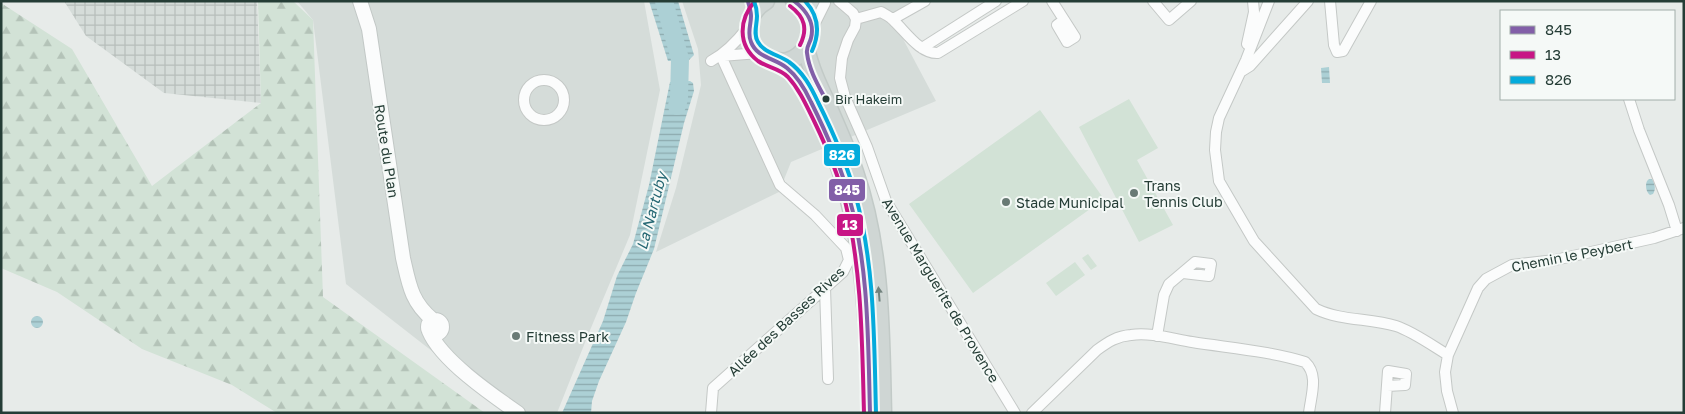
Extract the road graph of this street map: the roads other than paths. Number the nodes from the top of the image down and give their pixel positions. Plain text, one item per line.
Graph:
1 (360, 1) edge
2 (766, 1) edge
3 (839, 1) edge
4 (925, 1) edge
5 (996, 1) edge
6 (1024, 1) edge
7 (1052, 1) edge
8 (1153, 1) edge
9 (1191, 1) edge
10 (1254, 1) edge
11 (1269, 1) edge
12 (1308, 1) edge
13 (1330, 1) edge
14 (1371, 1) edge
15 (826, 2) edge
16 (798, 3) edge
17 (749, 15) edge
18 (856, 19) junction
19 (893, 19) junction
20 (1064, 20) dead end
21 (812, 29) junction
22 (806, 48) junction
23 (922, 48) junction
24 (759, 53) junction
25 (716, 59) junction
26 (1246, 60) junction
27 (779, 62) junction
28 (1239, 74) junction
29 (1629, 100) edge
30 (555, 117) joint
31 (1680, 230) edge
32 (1183, 273) dead end
33 (825, 288) junction
34 (1157, 336) junction
35 (1448, 355) junction
36 (828, 379) dead end
37 (1387, 386) dead end
38 (518, 413) edge
39 (711, 413) edge
40 (870, 413) edge
41 (883, 413) edge
42 (1015, 413) edge
43 (1032, 413) edge
44 (1309, 413) edge
45 (1385, 413) edge
46 (1453, 413) edge

1 - 38 street, Route du Plan
2 - 17 main road
3 - 18 street
4 - 19 street
5 - 23 street
6 - 23 street
7 - 20 street
8 - 9 street
10 - 26 street
11 - 26 street
12 - 28 street
13 - 14 street
15 - 16 street
15 - 21 street
16 - 21 main road
17 - 24 main road
17 - 25 street
18 - 19 street
18 - 42 street, Avenue Marguerite de Provence
19 - 23 street
21 - 22 main road
22 - 27 main road
41 -> 22 main road
24 - 25 street
24 - 27 main road
25 - 33 street, Allée des Basses Rives
26 - 28 street
27 - 40 main road
28 - 35 street
29 - 31 street
30 - 30 street
31 - 35 street, Chemin le Peybert
32 - 34 street
33 - 36 street
33 - 39 street, Allée des Basses Rives
34 - 43 street
34 - 44 street
35 - 46 street, Chemin le Peybert
37 - 45 street

